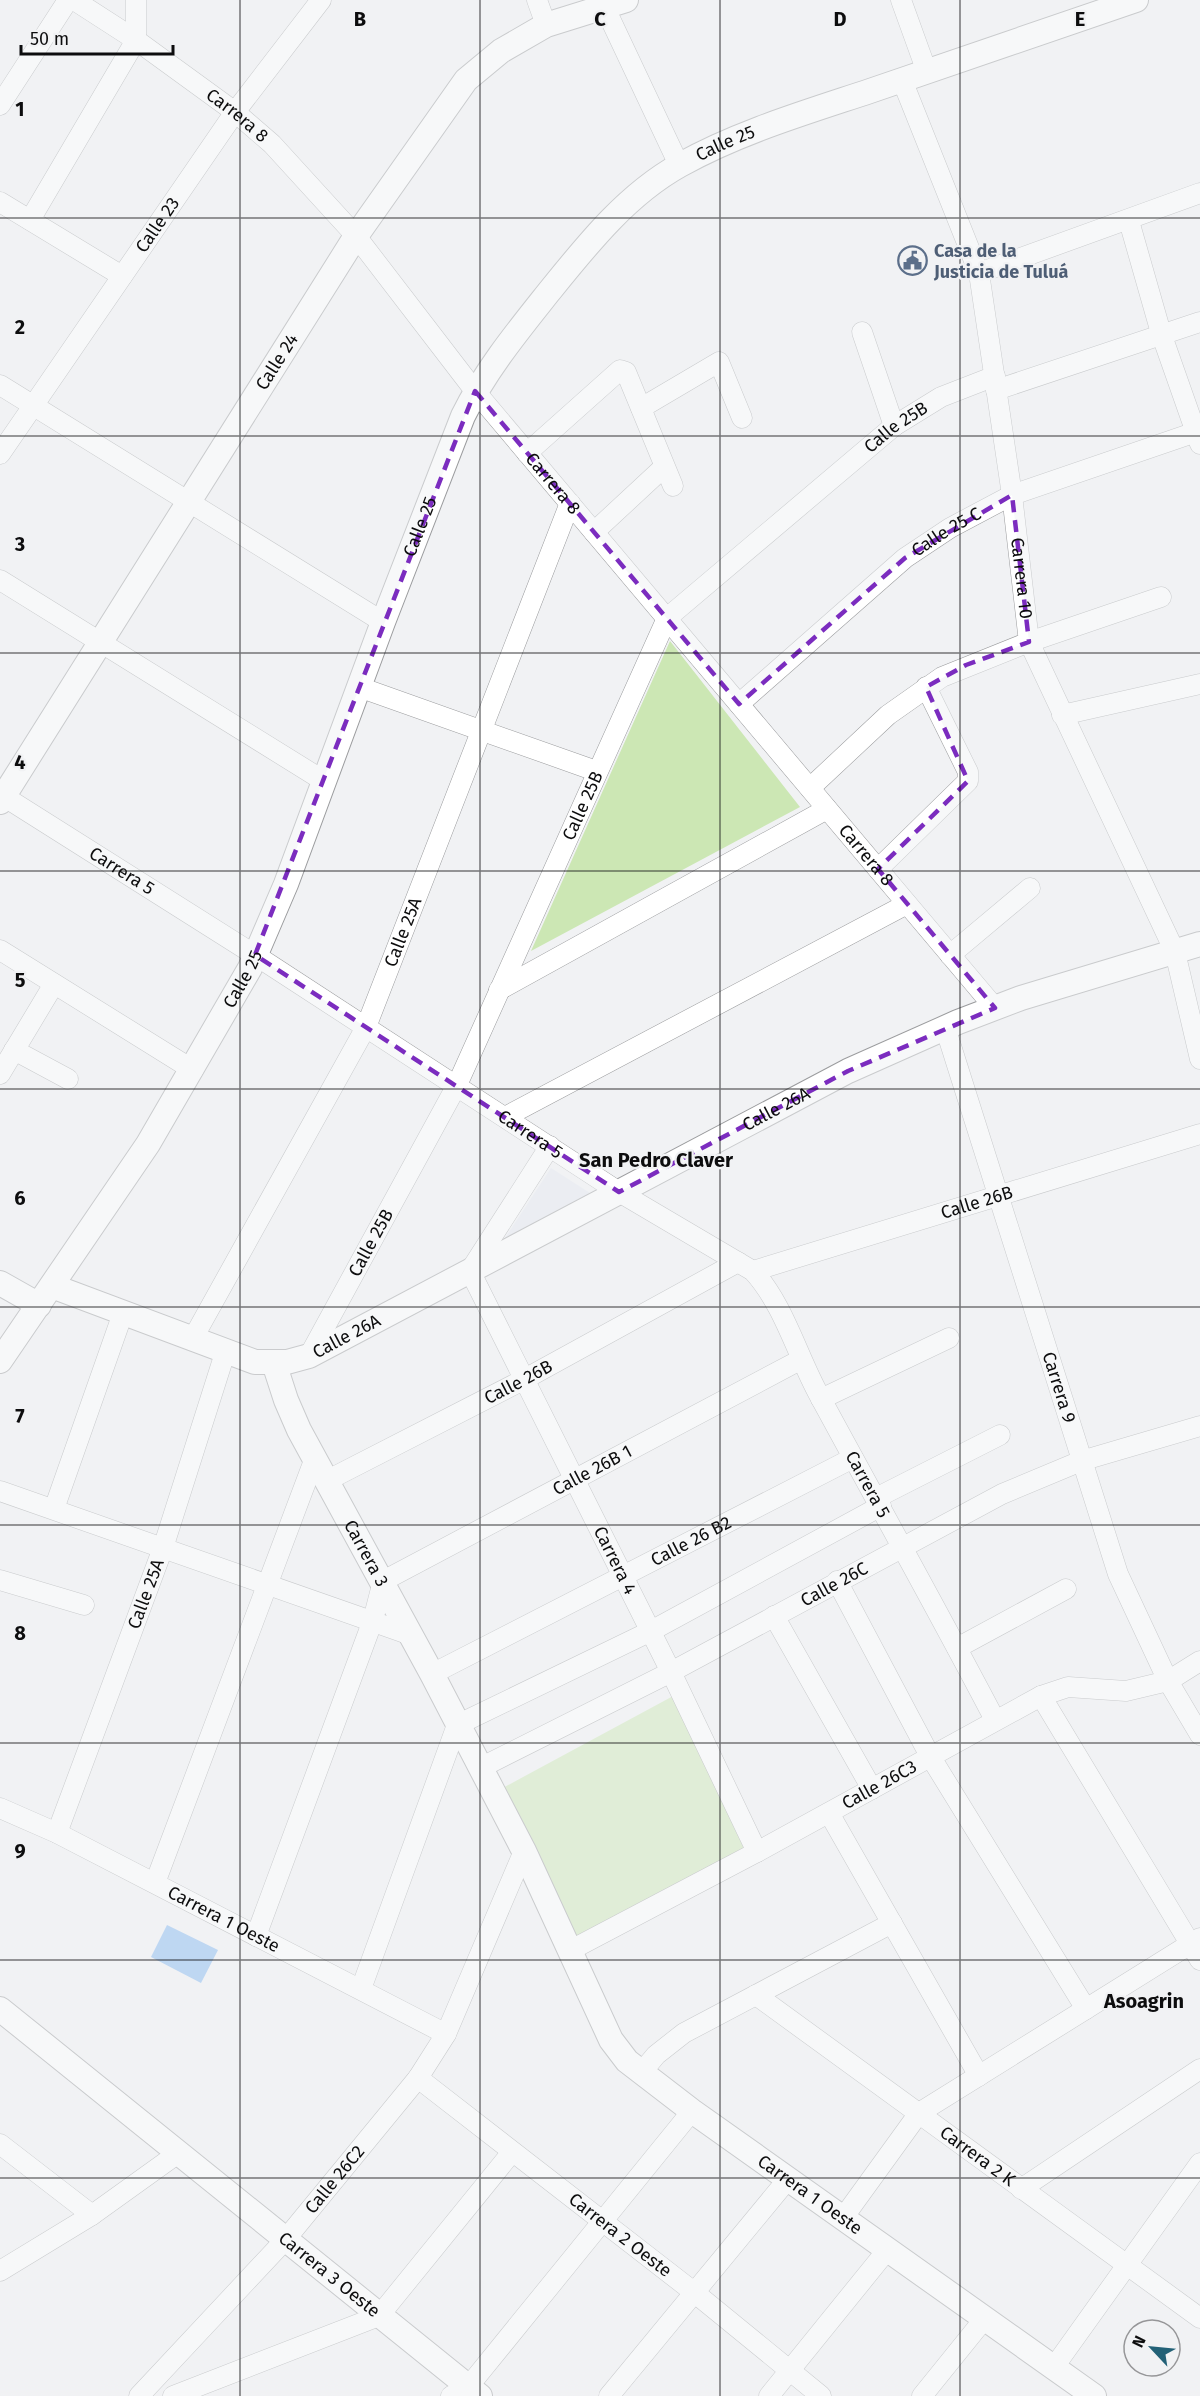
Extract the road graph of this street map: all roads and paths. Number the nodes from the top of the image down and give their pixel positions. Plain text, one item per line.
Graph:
1 (68, 0) edge
2 (74, 0) edge
3 (136, 0) edge
4 (321, 0) edge
5 (537, 0) edge
6 (901, 0) edge
7 (1136, 0) edge
8 (616, 4) edge
9 (546, 25) junction
10 (136, 40) junction
11 (927, 72) junction
12 (902, 80) junction
13 (0, 105) edge
14 (235, 112) junction
15 (679, 165) junction
16 (1200, 193) edge
17 (0, 202) edge
18 (30, 220) junction
19 (1129, 221) junction
20 (356, 236) junction
21 (979, 273) junction
22 (122, 276) junction
23 (1200, 322) edge
24 (862, 332) dead end
25 (1161, 333) junction
26 (996, 383) junction
27 (0, 385) edge
28 (476, 391) junction
29 (33, 406) junction
30 (641, 408) junction
31 (742, 418) dead end
32 (894, 426) junction
33 (1198, 438) edge
34 (527, 453) junction
35 (0, 454) edge
36 (664, 467) junction
37 (673, 486) dead end
38 (1012, 495) junction
39 (186, 502) junction
40 (570, 503) junction
41 (594, 532) junction
42 (0, 580) edge
43 (1161, 597) dead end
44 (667, 618) junction
45 (383, 622) junction
46 (100, 642) junction
47 (1029, 642) junction
48 (1200, 684) edge
49 (359, 687) junction
50 (926, 687) junction
51 (739, 704) junction
52 (1062, 715) junction
53 (480, 731) junction
54 (596, 771) junction
55 (324, 781) junction
56 (810, 788) junction
57 (1, 798) edge
58 (827, 809) junction
59 (878, 869) junction
60 (1030, 888) dead end
61 (908, 904) junction
62 (1200, 944) edge
63 (0, 950) edge
64 (1175, 952) junction
65 (255, 955) junction
66 (950, 955) junction
67 (54, 984) junction
68 (499, 990) junction
69 (995, 1008) junction
70 (366, 1027) junction
71 (945, 1027) junction
72 (14, 1050) junction
73 (1200, 1059) edge
74 (193, 1070) junction
75 (0, 1074) edge
76 (68, 1079) dead end
77 (457, 1085) junction
78 (505, 1117) junction
79 (1200, 1134) edge
80 (550, 1146) junction
81 (619, 1192) junction
82 (999, 1198) junction
83 (746, 1266) junction
84 (470, 1270) junction
85 (0, 1283) edge
86 (46, 1295) junction
87 (123, 1313) junction
88 (949, 1338) dead end
89 (192, 1340) junction
90 (225, 1353) junction
91 (309, 1356) junction
92 (800, 1360) junction
93 (0, 1361) edge
94 (274, 1363) junction
95 (523, 1380) junction
96 (821, 1399) junction
97 (1200, 1426) edge
98 (1000, 1435) dead end
99 (315, 1458) junction
100 (853, 1458) junction
101 (1081, 1461) junction
102 (574, 1478) junction
103 (328, 1480) junction
104 (0, 1491) edge
105 (879, 1502) junction
106 (54, 1509) junction
107 (903, 1545) junction
108 (163, 1548) junction
109 (623, 1576) junction
110 (0, 1580) edge
111 (383, 1581) junction
112 (837, 1581) junction
113 (268, 1584) junction
114 (1066, 1589) dead end
115 (84, 1605) dead end
116 (774, 1616) junction
117 (373, 1620) junction
118 (651, 1631) junction
119 (411, 1635) junction
120 (957, 1648) junction
121 (1200, 1661) edge
122 (671, 1671) junction
123 (432, 1674) junction
124 (1168, 1681) junction
125 (1041, 1696) junction
126 (996, 1720) junction
127 (457, 1725) junction
128 (1200, 1735) edge
129 (930, 1756) junction
130 (480, 1768) junction
131 (872, 1789) junction
132 (0, 1808) edge
133 (829, 1813) junction
134 (57, 1833) junction
135 (524, 1851) junction
136 (757, 1852) junction
137 (155, 1883) junction
138 (892, 1923) junction
139 (256, 1936) junction
140 (1197, 1948) edge
141 (569, 1951) junction
142 (361, 1989) junction
143 (756, 1995) junction
144 (0, 2009) edge
145 (1086, 2009) junction
146 (446, 2034) junction
147 (1200, 2069) edge
148 (641, 2073) junction
149 (979, 2076) junction
150 (418, 2078) junction
151 (692, 2111) junction
152 (920, 2113) junction
153 (0, 2144) edge
154 (512, 2152) junction
155 (177, 2154) junction
156 (1200, 2163) edge
157 (788, 2179) junction
158 (1021, 2188) junction
159 (92, 2215) junction
160 (843, 2218) junction
161 (603, 2222) junction
162 (285, 2240) junction
163 (888, 2249) junction
164 (1126, 2266) junction
165 (0, 2271) edge
166 (695, 2293) junction
167 (379, 2316) junction
168 (984, 2318) junction
169 (1200, 2318) edge
170 (1054, 2367) junction
171 (790, 2370) junction
172 (225, 2387) edge
173 (1081, 2392) edge
174 (466, 2393) edge
175 (139, 2396) edge
176 (173, 2396) edge
177 (609, 2396) edge
178 (769, 2396) edge
179 (821, 2396) edge
180 (922, 2396) edge

1 - 13 street
2 - 10 street, Carrera 8
3 - 10 street
4 - 14 street, Calle 23
5 - 9 street
6 - 11 street
7 - 11 street, Calle 25
8 - 9 street, Calle 24
8 - 15 street
9 - 20 street, Calle 24
10 - 14 street, Carrera 8
10 - 18 street
11 - 12 street, Calle 25
12 - 15 street, Calle 25
12 - 21 street, Carrera 10
14 - 20 street, Carrera 8
14 - 22 street, Calle 23
15 - 28 street, Calle 25
16 - 19 street
17 - 18 street
18 - 22 street
19 - 21 street
19 - 25 street
20 - 28 street, Carrera 8
20 - 39 street, Calle 24
21 - 26 street, Carrera 10
22 - 29 street, Calle 23
23 - 25 street, Calle 25B
24 - 32 street
25 - 26 street, Calle 25B
25 - 33 street
26 - 32 street, Calle 25B
26 - 38 street, Carrera 10
27 - 29 street
28 - 34 street, Carrera 8
28 - 45 street, Calle 25
29 - 35 street, Calle 23
29 - 39 street
30 - 31 street
30 - 34 street
30 - 36 street
32 - 44 street, Calle 25B
33 - 38 street, Calle 25 C
34 - 40 street, Carrera 8
36 - 37 street
36 - 41 street
38 - 47 street, Carrera 10
38 - 51 street, Calle 25 C
39 - 45 street
39 - 46 street, Calle 24
40 - 41 street, Carrera 8
40 - 53 street, Calle 25A
41 - 44 street, Carrera 8
42 - 46 street
43 - 47 street
44 - 51 street, Carrera 8
44 - 54 street, Calle 25B
45 - 49 street, Calle 25
46 - 55 street
46 - 57 street, Calle 24
47 - 50 street
47 - 52 street, Carrera 10
48 - 52 street
49 - 53 street
49 - 55 street, Calle 25
50 - 56 street
50 - 59 street
51 - 56 street, Carrera 8
52 - 64 street, Carrera 10
53 - 54 street
53 - 70 street, Calle 25A
54 - 68 street, Calle 25B
55 - 65 street, Calle 25
56 - 58 street, Carrera 8
57 - 65 street, Carrera 5
58 - 59 street, Carrera 8
58 - 68 street
59 - 61 street, Carrera 8
60 - 66 street
61 - 66 street, Carrera 8
61 - 78 street
62 - 64 street, Calle 26A
63 - 67 street
64 - 69 street, Calle 26A
64 - 73 street, Carrera 10
65 - 70 street, Carrera 5
65 - 74 street, Calle 25
66 - 69 street, Carrera 8
67 - 72 street
67 - 74 street
68 - 77 street, Calle 25B
69 - 71 street, Calle 26A
70 - 77 street, Carrera 5
70 - 89 street, Calle 25A
71 - 81 street, Calle 26A
71 - 82 street, Carrera 9
72 - 75 street
72 - 76 street
74 - 86 street, Calle 25
77 - 78 street, Carrera 5
77 - 91 street, Calle 25B
78 - 80 street, Carrera 5
79 - 82 street, Calle 26B
80 - 81 street, Carrera 5
80 - 84 street
81 - 83 street, Carrera 5
81 - 84 street, Calle 26A
82 - 83 street, Calle 26B
82 - 101 street, Carrera 9
83 - 92 street, Carrera 5
83 - 95 street, Calle 26B
84 - 91 street, Calle 26A
84 - 95 street, Carrera 4
85 - 86 street
86 - 87 street
86 - 93 street, Calle 25
87 - 89 street
87 - 106 street
88 - 96 street
89 - 90 street
90 - 94 street
90 - 108 street, Calle 25A
91 - 94 street, Calle 26A
92 - 96 street, Carrera 5
92 - 102 street, Calle 26B 1
94 - 99 street, Carrera 3
95 - 102 street, Carrera 4
95 - 103 street, Calle 26B
96 - 100 street, Carrera 5
97 - 101 street, Calle 26C
98 - 105 street
99 - 103 street, Carrera 3
99 - 113 street
100 - 105 street, Carrera 5
100 - 109 street, Calle 26 B2
101 - 107 street, Calle 26C
101 - 124 street, Carrera 9
102 - 109 street, Carrera 4
102 - 111 street, Calle 26B 1
103 - 111 street, Carrera 3
104 - 106 street
105 - 107 street, Carrera 5
105 - 118 street
106 - 108 street
107 - 112 street, Calle 26C
107 - 120 street, Carrera 5
108 - 113 street
108 - 134 street, Calle 25A
109 - 118 street, Carrera 4
109 - 123 street, Calle 26 B2
110 - 115 street
111 - 117 street
111 - 119 street, Carrera 3
112 - 116 street, Calle 26C
112 - 129 street
113 - 117 street
113 - 137 street
114 - 120 street
116 - 122 street, Calle 26C
116 - 131 street
117 - 119 street
117 - 139 street
118 - 122 street, Carrera 4
118 - 127 street
119 - 123 street, Carrera 3
120 - 126 street, Carrera 5
121 - 124 street, Calle 26C3
122 - 130 street, Calle 26C
122 - 136 street, Carrera 4
123 - 127 street, Carrera 3
124 - 125 street, Calle 26C3
124 - 128 street, Carrera 9
125 - 126 street, Calle 26C3
125 - 140 street
126 - 129 street, Calle 26C3
127 - 130 street, Carrera 3
127 - 142 street
129 - 131 street, Calle 26C3
129 - 145 street
130 - 135 street, Carrera 3
131 - 133 street, Calle 26C3
132 - 134 street, Carrera 1 Oeste
133 - 136 street, Calle 26C3
133 - 138 street
134 - 137 street, Carrera 1 Oeste
135 - 141 street, Carrera 3
135 - 146 street, Calle 26C2
136 - 141 street, Calle 26C3
137 - 139 street, Carrera 1 Oeste
138 - 143 street
138 - 149 street
139 - 142 street, Carrera 1 Oeste
140 - 145 street
141 - 148 street, Carrera 1 Oeste
142 - 146 street, Carrera 1 Oeste
143 - 148 street
143 - 152 street, Carrera 2 K
144 - 155 street, Carrera 3 Oeste
145 - 149 street
146 - 150 street, Calle 26C2
147 - 158 street
148 - 151 street, Carrera 1 Oeste
149 - 152 street
150 - 154 street, Carrera 2 Oeste
150 - 162 street, Calle 26C2
151 - 157 street, Carrera 1 Oeste
151 - 161 street
152 - 158 street, Carrera 2 K
152 - 160 street
153 - 159 street
154 - 161 street, Carrera 2 Oeste
154 - 167 street
155 - 159 street
155 - 162 street, Carrera 3 Oeste
156 - 164 street
157 - 160 street, Carrera 1 Oeste
157 - 166 street
158 - 164 street, Carrera 2 K
159 - 165 street
160 - 163 street, Carrera 1 Oeste
161 - 166 street, Carrera 2 Oeste
161 - 174 street
162 - 167 street, Carrera 3 Oeste
162 - 175 street, Calle 26C2
163 - 168 street, Carrera 1 Oeste
163 - 171 street
164 - 169 street, Carrera 2 K
164 - 170 street
166 - 171 street, Carrera 2 Oeste
166 - 177 street
167 - 172 street
167 - 174 street, Carrera 3 Oeste
168 - 170 street, Carrera 1 Oeste
168 - 180 street
170 - 173 street, Carrera 1 Oeste
171 - 178 street
171 - 179 street, Carrera 2 Oeste
172 - 176 street

